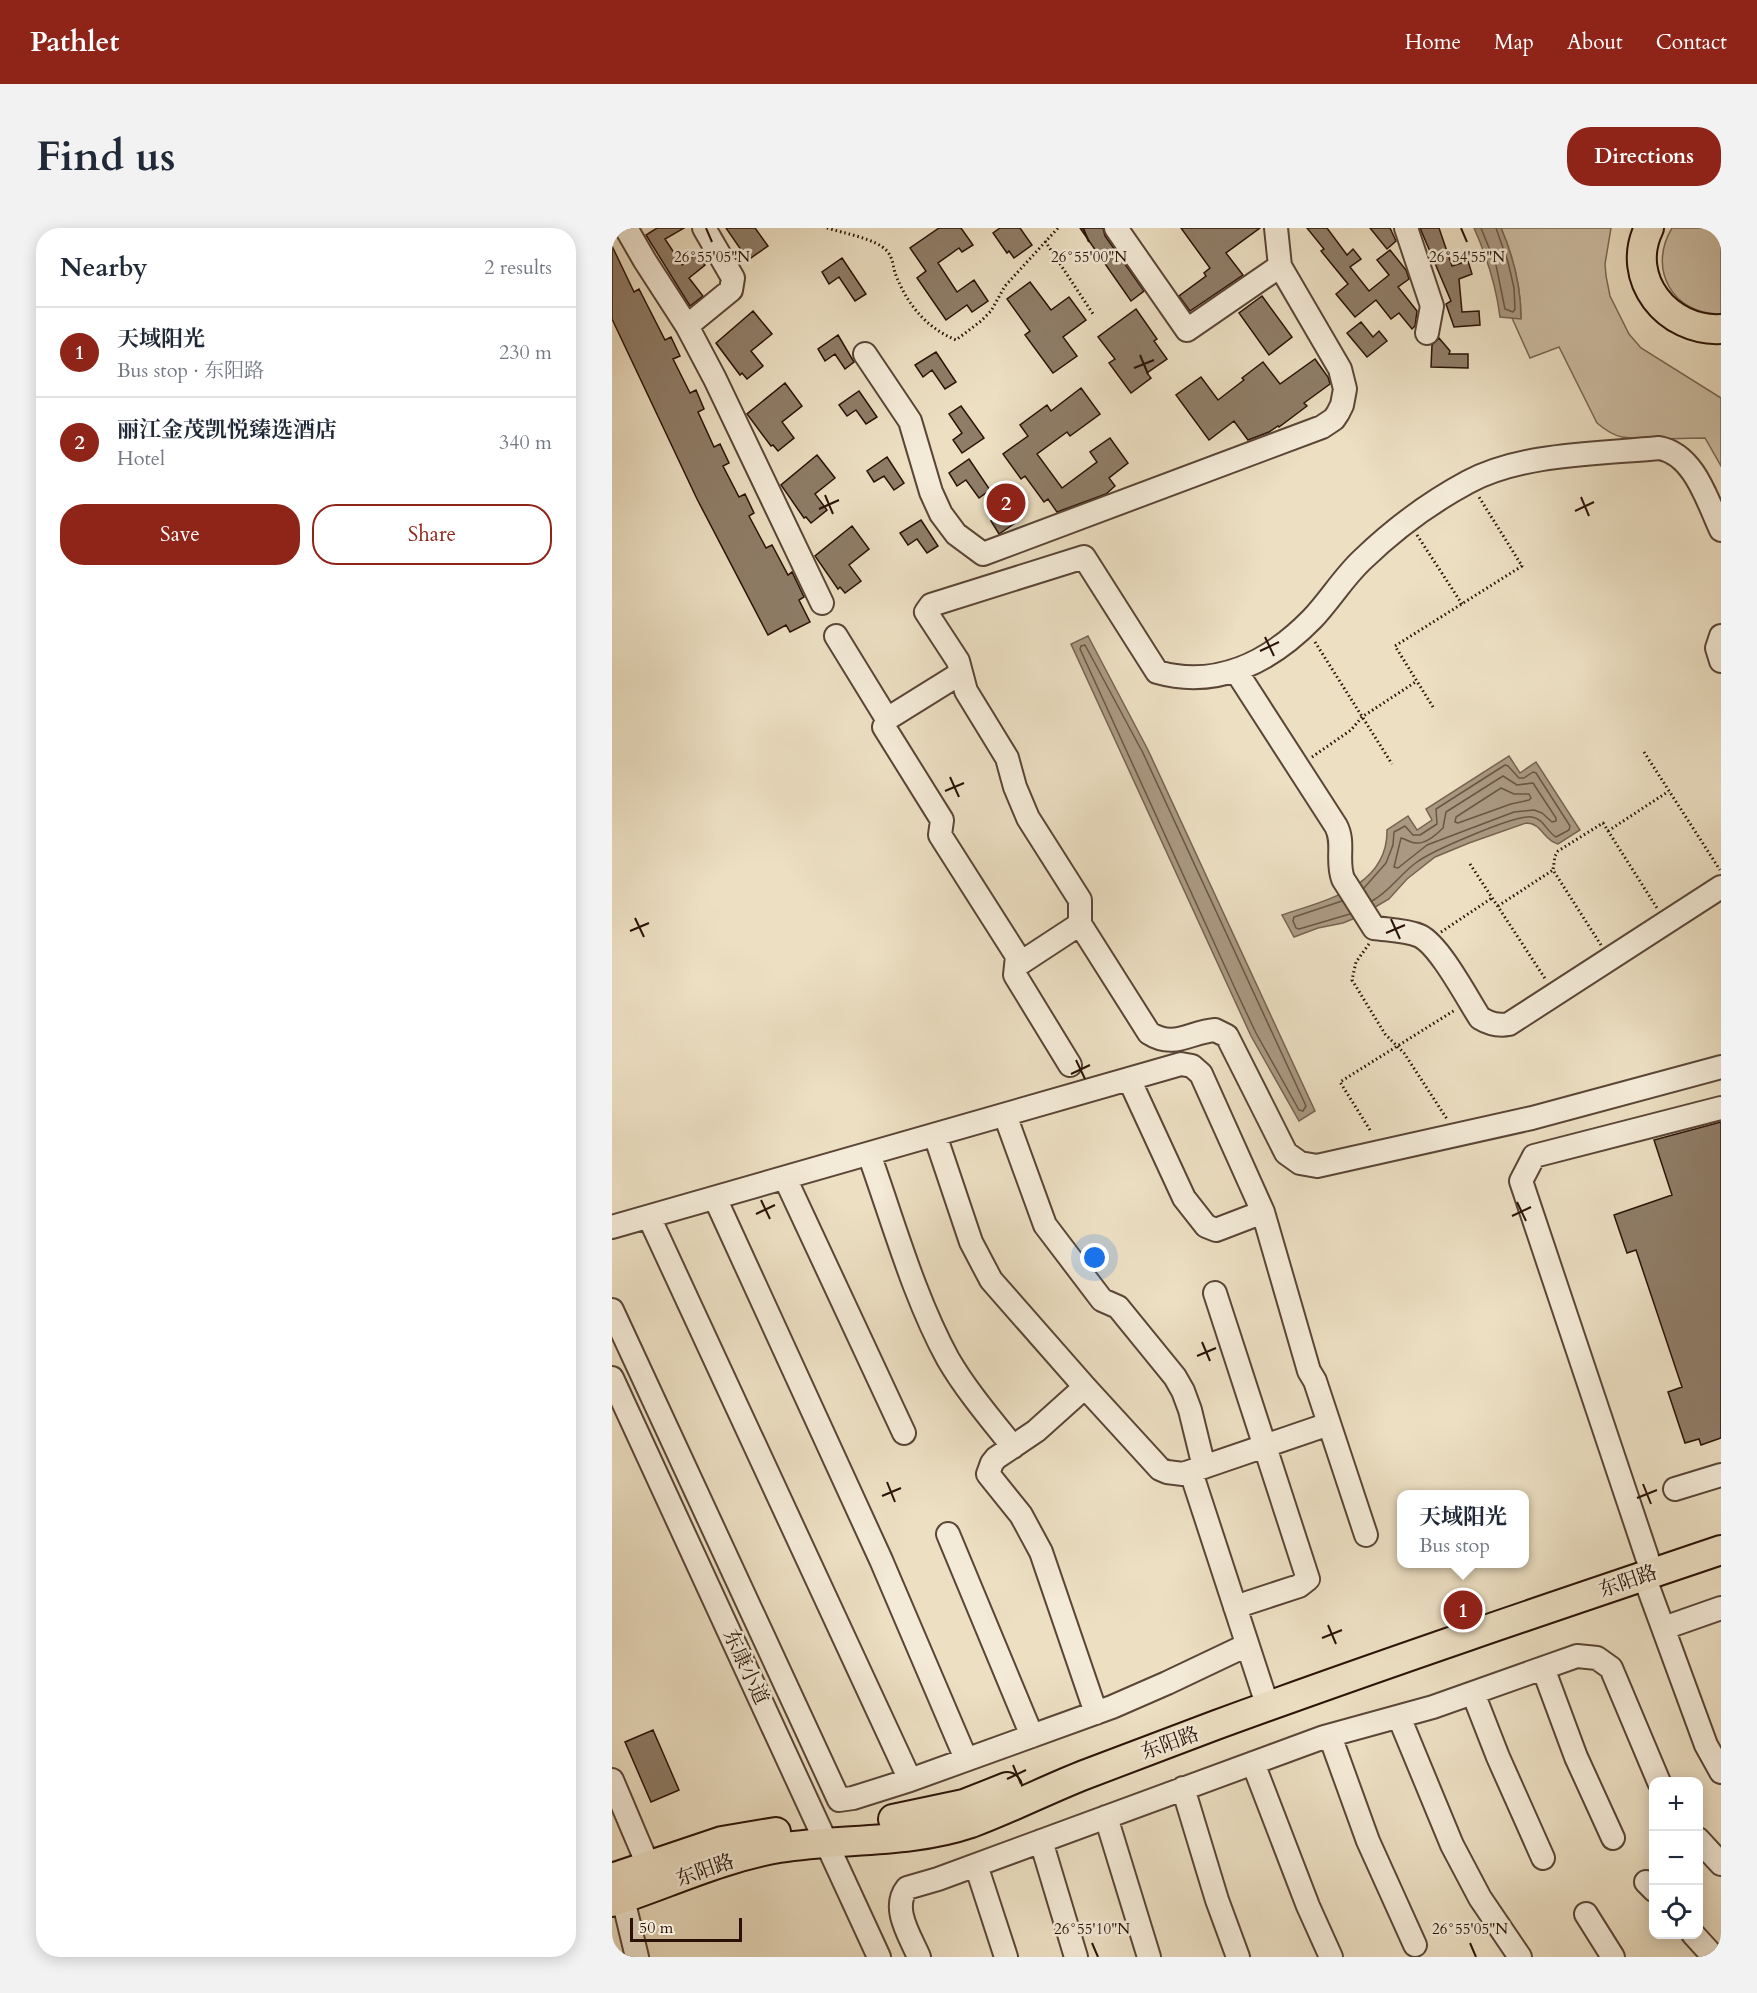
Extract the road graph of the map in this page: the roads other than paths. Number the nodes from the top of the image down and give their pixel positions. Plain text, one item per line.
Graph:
1 (626, 228) edge
2 (704, 228) edge
3 (1116, 228) edge
4 (1276, 228) edge
5 (1406, 228) edge
6 (1649, 228) edge
7 (1280, 266) junction
8 (687, 326) junction
9 (1427, 333) dead end
10 (1716, 336) edge
11 (866, 354) dead end
12 (1721, 530) edge
13 (822, 603) dead end
14 (836, 636) dead end
15 (1721, 636) edge
16 (1721, 661) edge
17 (1236, 671) junction
18 (961, 673) junction
19 (887, 719) junction
20 (1721, 886) edge
21 (1080, 924) junction
22 (1016, 966) junction
23 (1070, 1065) dead end
24 (1721, 1067) edge
25 (1129, 1079) junction
26 (1721, 1108) edge
27 (1005, 1115) junction
28 (935, 1135) junction
29 (869, 1154) junction
30 (785, 1178) junction
31 (715, 1198) junction
32 (1263, 1212) junction
33 (649, 1217) junction
34 (612, 1227) edge
35 (1215, 1293) dead end
36 (612, 1310) edge
37 (612, 1378) edge
38 (1085, 1387) junction
39 (1329, 1424) junction
40 (904, 1433) dead end
41 (1266, 1446) junction
42 (1013, 1447) junction
43 (1198, 1470) junction
44 (1721, 1475) edge
45 (1675, 1489) dead end
46 (1721, 1532) edge
47 (948, 1534) dead end
48 (1365, 1535) dead end
49 (1721, 1550) edge
50 (1646, 1566) junction
51 (1235, 1607) junction
52 (1721, 1608) edge
53 (1664, 1628) junction
54 (1247, 1645) junction
55 (1543, 1668) junction
56 (1263, 1692) junction
57 (1473, 1693) junction
58 (1096, 1713) junction
59 (1400, 1717) junction
60 (1032, 1736) junction
61 (1330, 1736) junction
62 (966, 1759) junction
63 (1253, 1763) junction
64 (1721, 1772) edge
65 (1657, 1777) edge
66 (612, 1780) edge
67 (910, 1780) junction
68 (1183, 1788) junction
69 (1106, 1817) junction
70 (824, 1835) junction
71 (1613, 1838) dead end
72 (1041, 1841) junction
73 (1703, 1844) edge
74 (1544, 1858) dead end
75 (1721, 1864) edge
76 (648, 1865) junction
77 (976, 1865) junction
78 (616, 1893) edge
79 (1586, 1914) dead end
80 (1697, 1939) edge
81 (1415, 1945) dead end
82 (637, 1957) edge
83 (879, 1957) edge
84 (919, 1957) edge
85 (1006, 1957) edge
86 (1076, 1957) edge
87 (1149, 1957) edge
88 (1238, 1957) edge
89 (1331, 1957) edge
90 (1520, 1957) edge
91 (1613, 1957) edge
92 (1714, 1957) edge

1 - 8 street
2 - 8 street
3 - 7 street
4 - 7 street
5 - 9 street
6 - 10 main road
7 - 11 street
8 - 13 street
12 - 17 street
14 - 19 street
15 - 16 street
17 - 18 street
17 - 20 street
18 - 19 street
18 - 21 street
19 - 22 street
21 - 22 street
21 - 24 street
22 - 23 street
25 - 27 street
25 - 32 street
25 - 32 street
26 - 50 street
27 - 28 street
27 - 43 street
28 - 29 street
28 - 38 street
29 - 30 street
29 - 42 street
30 - 31 street
30 - 40 street
31 - 33 street
31 - 62 street
32 - 39 street
33 - 34 street
33 - 67 street
35 - 41 street
36 - 67 street
37 - 70 street, 东康小道
38 - 42 street
38 - 43 street
39 - 41 street
39 - 48 street
41 - 43 street
41 - 51 street
42 - 58 street
43 - 51 street
44 - 45 street
46 - 50 main road, 东阳路
47 - 60 street
49 - 50 main road, 东阳路
50 - 53 street
50 - 56 main road, 东阳路
50 - 70 main road, 东阳路
51 - 54 street
52 - 53 street
53 - 64 street
54 - 56 street
54 - 58 street
55 - 57 street
55 - 65 street
55 - 71 street
56 - 70 main road, 东阳路
57 - 59 street
57 - 74 street
58 - 60 street
59 - 61 street
59 - 90 street
60 - 62 street
61 - 63 street
61 - 81 street
62 - 67 street
63 - 68 street
63 - 89 street
66 - 76 street
68 - 69 street
68 - 88 street
69 - 72 street
69 - 87 street
70 - 76 main road, 东阳路
70 - 78 main road, 东阳路
70 - 83 street, 东康小道
72 - 77 street
72 - 86 street
73 - 75 street
76 - 78 main road, 东阳路
77 - 84 street
77 - 85 street
78 - 82 street
79 - 91 street
80 - 92 street

